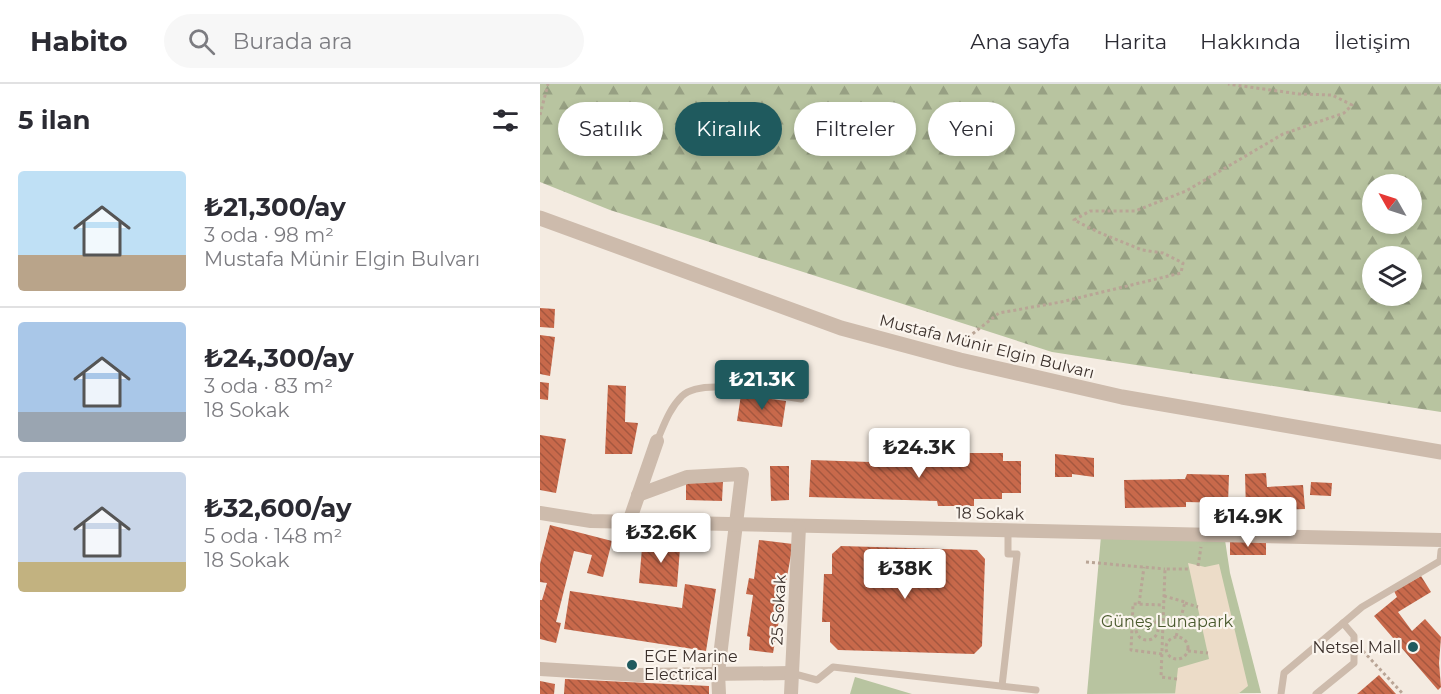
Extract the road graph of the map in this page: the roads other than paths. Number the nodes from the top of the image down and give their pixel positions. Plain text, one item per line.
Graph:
1 (540, 218) edge
2 (801, 399) dead end
3 (657, 441) joint
4 (1441, 452) edge
5 (638, 495) junction
6 (540, 513) edge
7 (629, 522) junction
8 (736, 525) junction
9 (799, 527) junction
10 (1008, 530) junction
11 (1441, 540) edge
12 (1441, 551) edge
13 (1343, 624) junction
14 (540, 669) edge
15 (718, 673) junction
16 (790, 674) junction
17 (1002, 686) junction
18 (1036, 690) dead end
19 (719, 694) edge
20 (791, 694) edge
21 (1281, 694) edge
22 (1316, 694) edge

1 - 4 street, Mustafa Münir Elgin Bulvarı
2 - 3 lane
3 - 5 street
5 - 7 street
5 - 8 street
6 - 7 street, 18 Sokak
7 - 8 street, 18 Sokak
8 - 9 street, 18 Sokak
8 - 15 street
9 - 10 street, 18 Sokak
9 - 16 street, 25 Sokak
10 - 11 street, 18 Sokak
10 - 17 lane
12 - 13 lane
13 - 21 lane
13 - 22 lane
14 - 15 street
15 - 16 street
15 - 19 street
16 - 17 lane
16 - 20 street, 25 Sokak
17 - 18 lane

